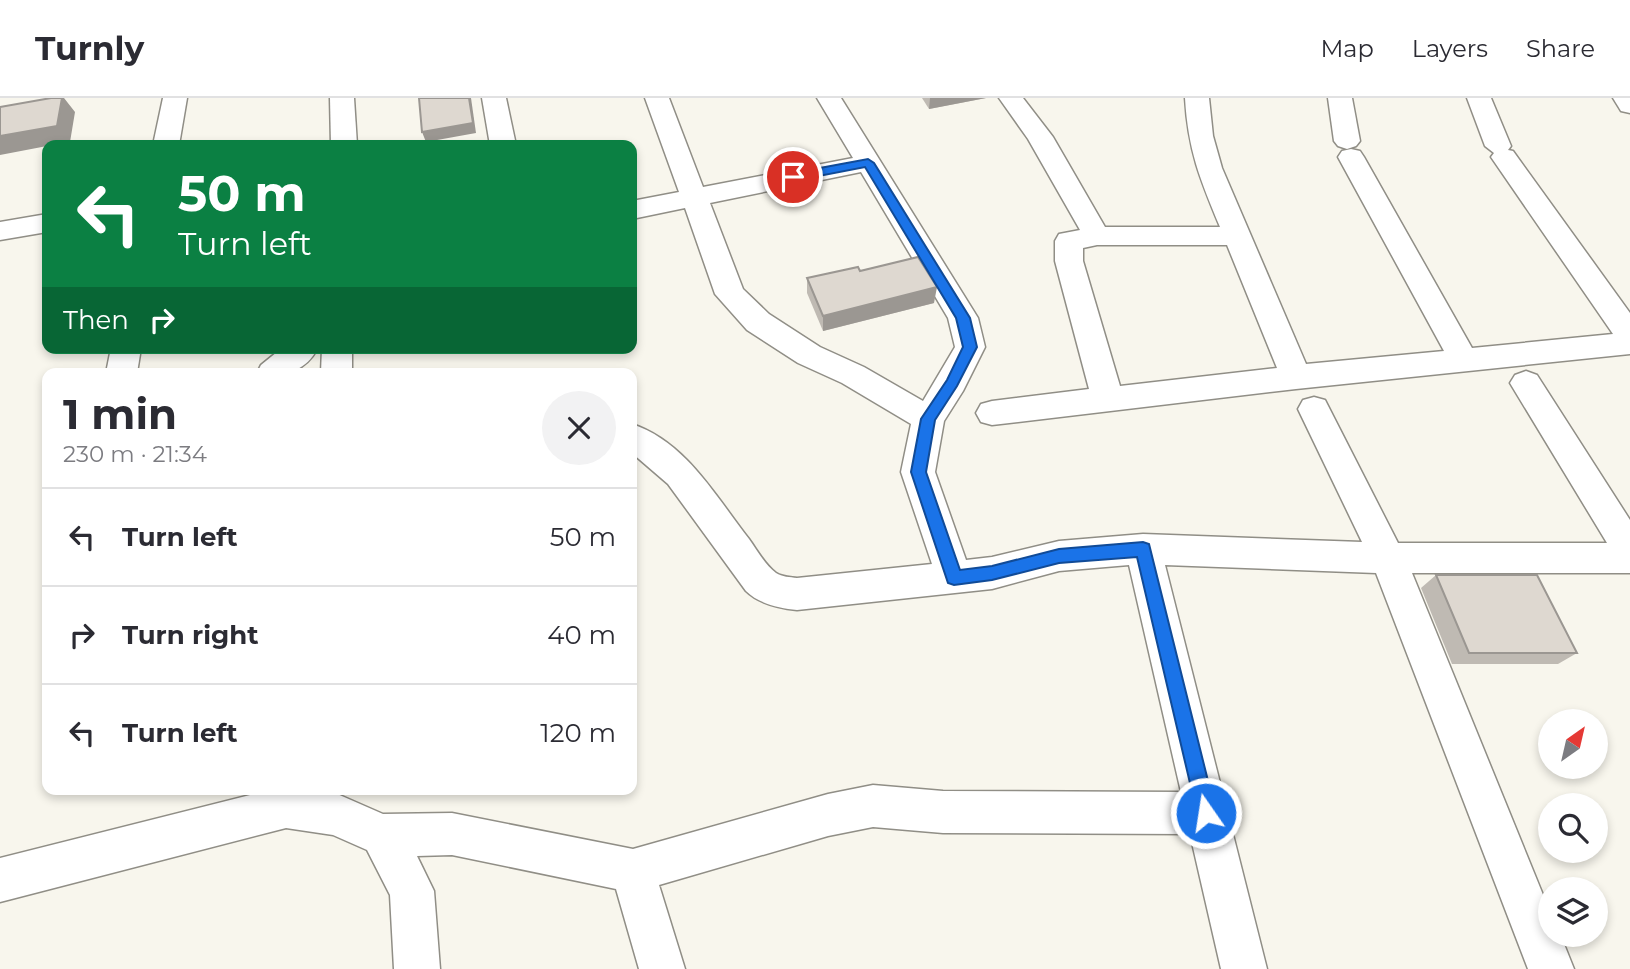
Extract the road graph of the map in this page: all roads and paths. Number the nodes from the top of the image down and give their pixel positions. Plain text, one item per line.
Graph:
1 (176, 98) edge
2 (342, 98) edge
3 (494, 98) edge
4 (657, 98) edge
5 (829, 98) edge
6 (1011, 98) edge
7 (1197, 98) edge
8 (1340, 98) edge
9 (1479, 98) edge
10 (1625, 98) edge
11 (1630, 106) edge
12 (167, 140) edge
13 (344, 140) edge
14 (502, 140) edge
15 (868, 163) junction
16 (693, 196) junction
17 (637, 209) edge
18 (42, 224) edge
19 (0, 231) edge
20 (1097, 236) junction
21 (1238, 236) junction
22 (1630, 335) edge
23 (1630, 343) edge
24 (296, 354) edge
25 (1464, 360) junction
26 (278, 368) edge
27 (1526, 383) dead end
28 (1305, 393) junction
29 (1108, 400) junction
30 (992, 413) dead end
31 (928, 419) junction
32 (637, 439) edge
33 (1143, 549) junction
34 (1630, 550) edge
35 (1388, 558) junction
36 (1630, 558) edge
37 (954, 578) junction
38 (1206, 813) junction
39 (382, 835) junction
40 (633, 872) junction
41 (0, 880) edge
42 (417, 969) edge
43 (662, 969) edge
44 (1244, 969) edge
45 (1551, 969) edge

1 - 12 street
2 - 13 street
3 - 14 street
4 - 16 street
5 - 15 street
6 - 20 street
7 - 21 street
8 - 25 street
9 - 22 street
10 - 11 street
15 - 16 street
15 - 31 street
16 - 17 street
16 - 31 street
18 - 19 street
20 - 21 street
20 - 29 street
21 - 28 street
23 - 25 street
24 - 26 street
25 - 28 street
27 - 34 street
28 - 29 street
28 - 35 street
29 - 30 street
31 - 37 street
32 - 37 street
33 - 35 street
33 - 37 street
33 - 38 street
35 - 36 street
35 - 45 street
38 - 40 street
38 - 44 street
39 - 40 street
39 - 41 street
39 - 42 street
40 - 43 street

